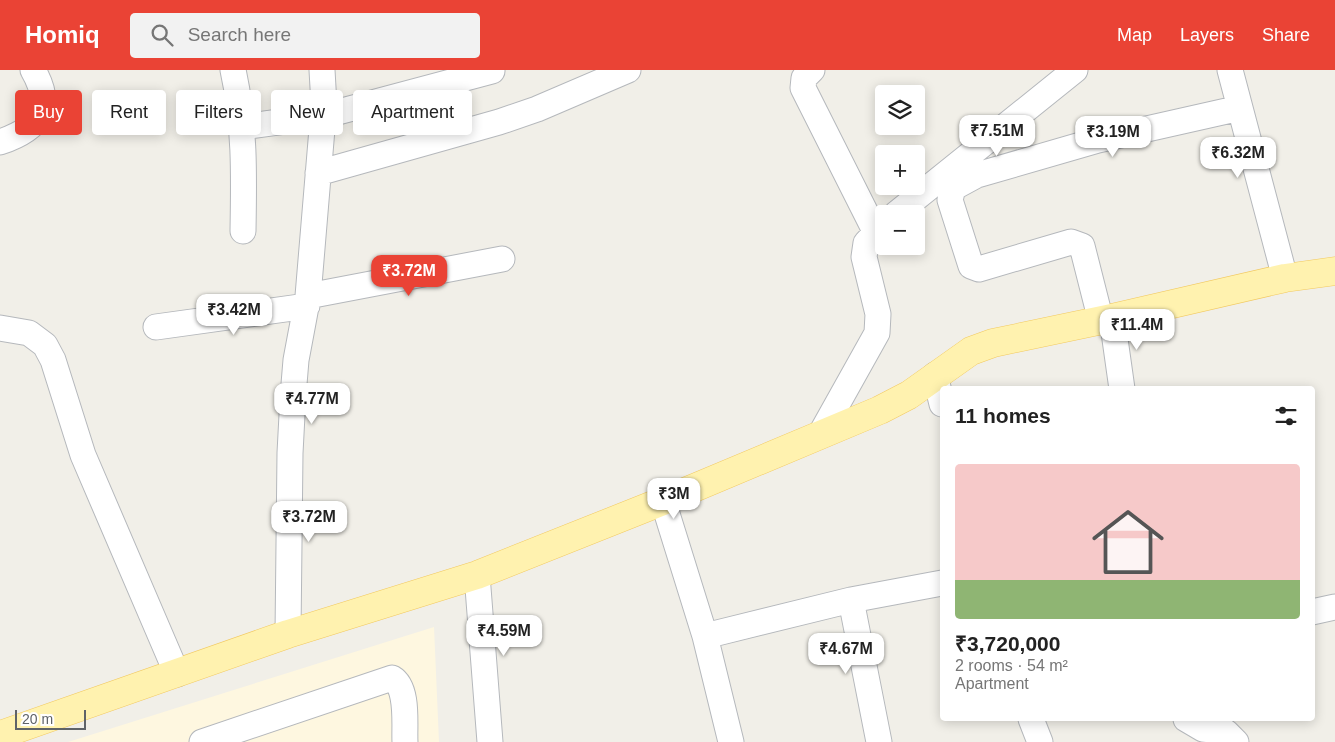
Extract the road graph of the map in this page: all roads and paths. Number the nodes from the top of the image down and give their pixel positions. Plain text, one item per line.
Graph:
1 (33, 70) edge
2 (233, 70) edge
3 (322, 70) edge
4 (628, 70) edge
5 (812, 70) edge
6 (1075, 70) edge
7 (1230, 70) edge
8 (492, 71) edge
9 (236, 90) edge
10 (322, 90) edge
11 (1240, 108) junction
12 (343, 111) edge
13 (243, 135) edge
14 (321, 135) edge
15 (0, 142) edge
16 (318, 173) junction
17 (907, 205) edge
18 (875, 221) edge
19 (243, 231) dead end
20 (875, 233) edge
21 (502, 259) dead end
22 (1335, 271) edge
23 (1285, 278) junction
24 (308, 301) junction
25 (1106, 320) junction
26 (156, 327) dead end
27 (0, 328) edge
28 (935, 375) junction
29 (1121, 386) edge
30 (940, 396) edge
31 (820, 435) junction
32 (664, 501) junction
33 (477, 574) junction
34 (940, 583) edge
35 (851, 600) junction
36 (1335, 608) edge
37 (1315, 611) edge
38 (288, 634) junction
39 (705, 636) junction
40 (177, 674) junction
41 (1032, 721) edge
42 (1190, 721) edge
43 (0, 735) edge
44 (202, 742) edge
45 (405, 742) edge
46 (490, 742) edge
47 (731, 742) edge
48 (879, 742) edge
49 (1040, 742) edge
50 (1236, 742) edge

1 - 15 street
2 - 9 street
3 - 10 street
4 - 16 street
5 - 18 street
6 - 17 street
7 - 11 street
8 - 12 street
11 - 23 street
11 - 25 street
13 - 19 street
14 - 16 street
16 - 24 street
20 - 31 street
21 - 24 street
22 - 23 main road
23 - 25 main road
24 - 26 street
24 - 38 street
25 - 28 main road
25 - 29 street
27 - 40 street
28 - 30 street
28 - 31 main road
31 - 32 main road
32 - 33 main road
32 - 39 street
33 - 38 main road
33 - 46 street
34 - 35 street
35 - 39 street
35 - 48 street
36 - 37 street
38 - 40 main road
39 - 47 street
40 - 43 main road
41 - 49 street
42 - 50 street
44 - 45 street

